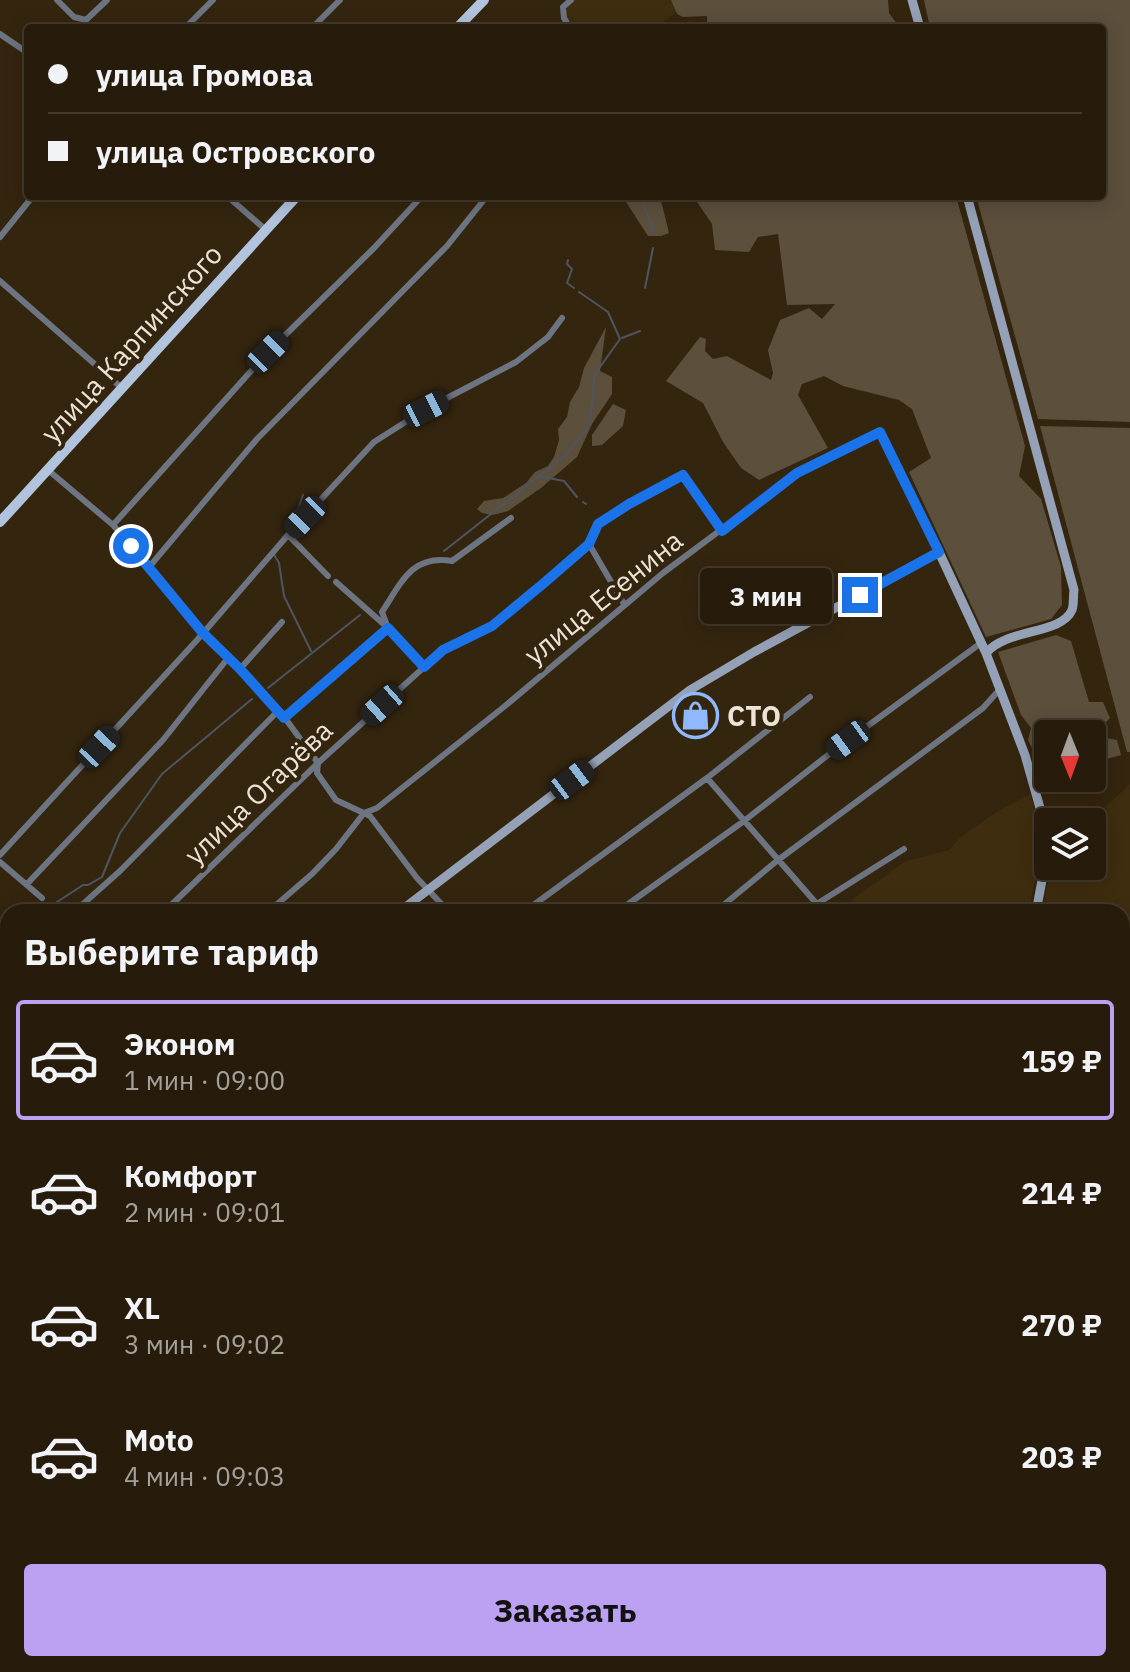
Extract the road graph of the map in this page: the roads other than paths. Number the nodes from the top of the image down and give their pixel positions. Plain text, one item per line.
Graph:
1 (57, 0) edge
2 (107, 0) edge
3 (213, 0) edge
4 (340, 0) edge
5 (484, 0) edge
6 (571, 0) edge
7 (912, 0) edge
8 (189, 24) edge
9 (316, 24) edge
10 (461, 24) edge
11 (567, 24) edge
12 (919, 24) edge
13 (0, 34) edge
14 (24, 50) edge
15 (30, 200) edge
16 (232, 200) edge
17 (293, 200) edge
18 (418, 200) edge
19 (484, 200) edge
20 (968, 200) edge
21 (266, 230) junction
22 (0, 237) edge
23 (0, 281) edge
24 (562, 318) dead end
25 (123, 389) junction
26 (48, 470) junction
27 (511, 518) dead end
28 (0, 522) edge
29 (113, 525) junction
30 (722, 531) junction
31 (288, 535) junction
32 (589, 544) junction
33 (939, 552) junction
34 (150, 566) junction
35 (328, 576) dead end
36 (336, 582) dead end
37 (624, 604) junction
38 (282, 622) dead end
39 (388, 628) junction
40 (202, 632) junction
41 (984, 648) junction
42 (228, 658) junction
43 (424, 667) junction
44 (240, 669) junction
45 (1000, 689) junction
46 (810, 697) dead end
47 (279, 710) junction
48 (284, 718) junction
49 (318, 763) junction
50 (707, 778) junction
51 (364, 813) junction
52 (744, 821) junction
53 (904, 849) dead end
54 (0, 855) edge
55 (778, 860) junction
56 (0, 862) edge
57 (27, 884) junction
58 (430, 889) junction
59 (42, 898) dead end
60 (816, 903) joint
61 (83, 904) edge
62 (172, 904) edge
63 (277, 904) edge
64 (410, 904) edge
65 (442, 904) edge
66 (535, 904) edge
67 (628, 904) edge
68 (725, 904) edge
69 (1038, 904) edge

1 - 2 street
3 - 8 street
4 - 9 street
5 - 10 main road
6 - 11 street
7 - 12 street
13 - 14 street
15 - 22 street
16 - 21 street
17 - 21 main road, улица Карпинского
18 - 29 street
19 - 34 street
20 - 41 street
21 - 25 main road, улица Карпинского
23 - 25 street
24 - 31 street
25 - 26 main road, улица Карпинского
26 - 28 main road, улица Карпинского
26 - 29 street
27 - 39 street
29 - 34 street
30 - 32 street, улица Огарёва
30 - 33 street, улица Есенина
30 - 37 street, улица Есенина
31 - 35 street
31 - 40 street
32 - 37 street
32 - 43 street, улица Огарёва
33 - 41 street
33 - 58 street
34 - 40 street
36 - 39 street
37 - 51 street, улица Есенина
38 - 44 street
39 - 43 street
39 - 48 street
40 - 42 street
40 - 54 street
41 - 45 street
41 - 52 street
42 - 44 street
42 - 57 street
43 - 49 street, улица Огарёва
44 - 47 street
45 - 55 street
45 - 69 street
46 - 50 street
47 - 48 street
47 - 61 street
48 - 49 street
49 - 51 street
49 - 62 street, улица Огарёва
50 - 52 street
50 - 66 street
51 - 58 street
51 - 63 street, улица Есенина
52 - 55 street
52 - 67 street
53 - 60 street
55 - 60 street
55 - 68 street
56 - 57 street
57 - 59 street
58 - 64 street
58 - 65 street

